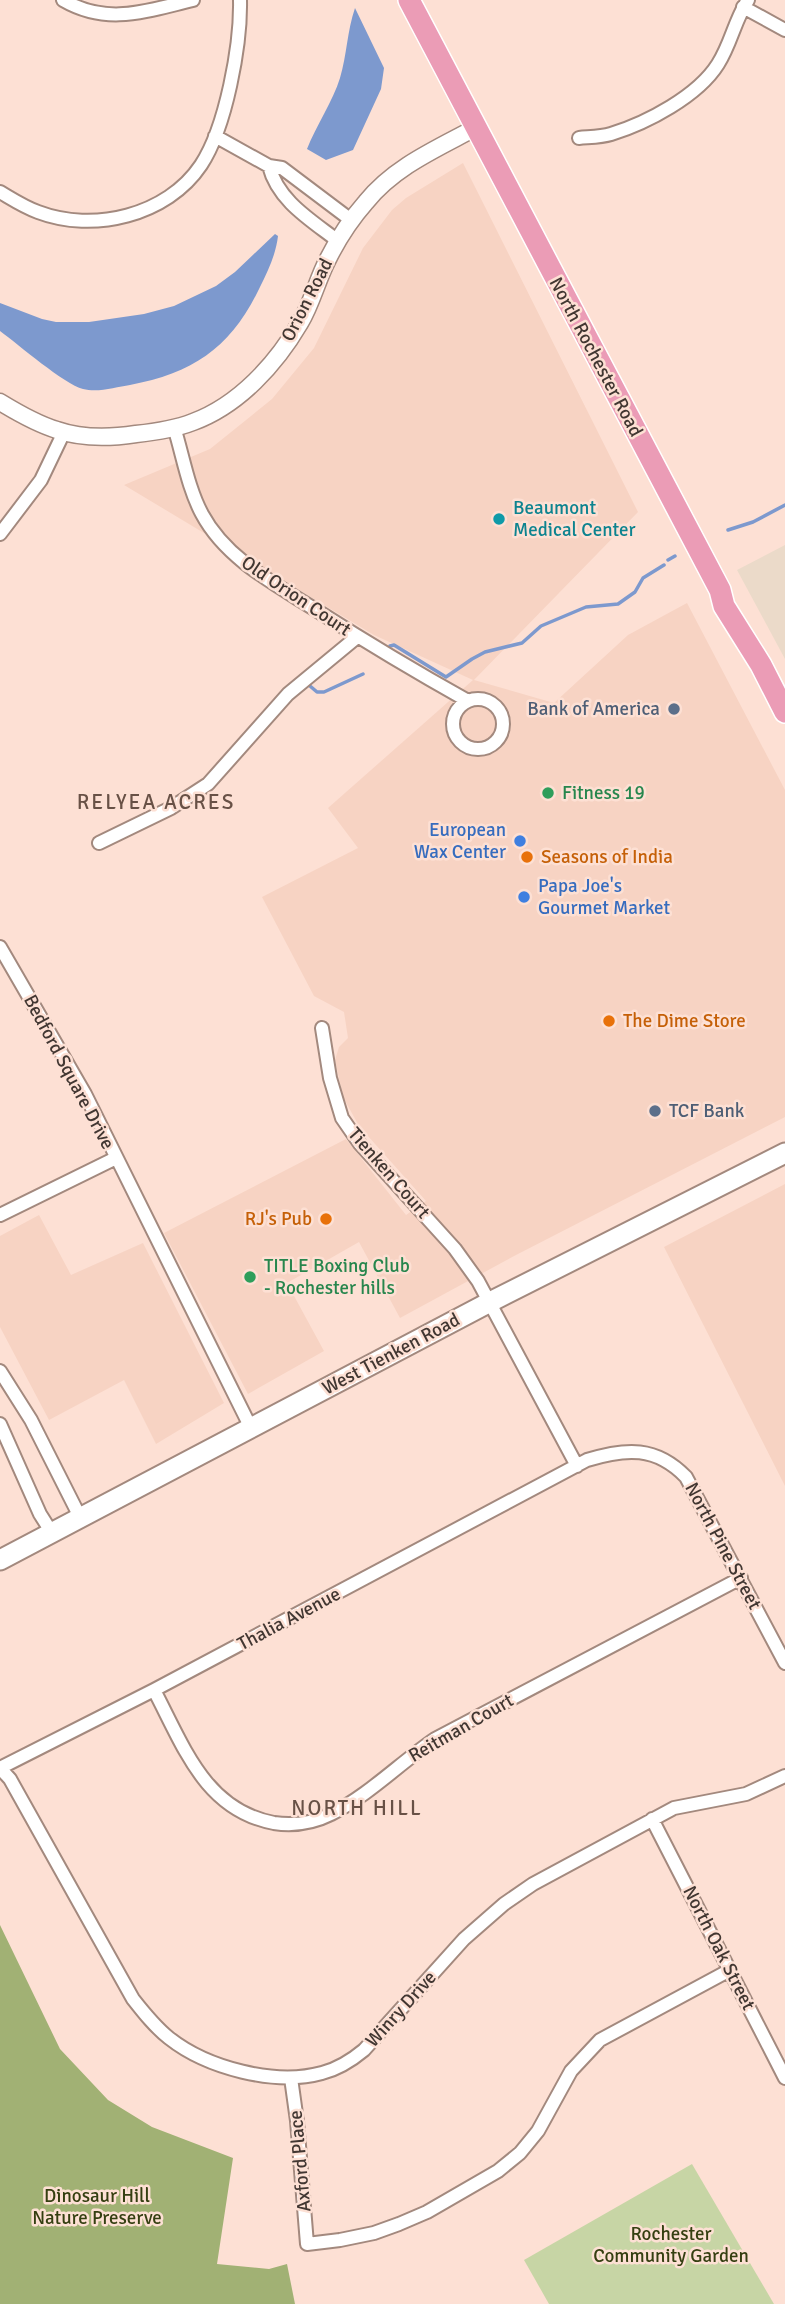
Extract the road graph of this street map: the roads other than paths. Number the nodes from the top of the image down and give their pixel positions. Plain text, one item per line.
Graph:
1 (63, 0) edge
2 (193, 0) edge
3 (240, 0) edge
4 (409, 0) edge
5 (746, 3) edge
6 (785, 30) edge
7 (475, 128) junction
8 (215, 135) junction
9 (579, 138) dead end
10 (269, 166) junction
11 (0, 192) edge
12 (351, 220) junction
13 (338, 241) junction
14 (0, 402) edge
15 (174, 427) junction
16 (64, 432) junction
17 (0, 534) edge
18 (357, 637) junction
19 (445, 688) junction
20 (468, 701) junction
21 (785, 712) edge
22 (456, 713) junction
23 (99, 843) dead end
24 (0, 947) edge
25 (322, 1028) dead end
26 (785, 1153) edge
27 (116, 1158) junction
28 (0, 1215) edge
29 (490, 1302) junction
30 (0, 1371) edge
31 (0, 1424) edge
32 (251, 1428) junction
33 (577, 1466) junction
34 (80, 1517) junction
35 (52, 1533) junction
36 (0, 1560) edge
37 (741, 1578) junction
38 (785, 1663) edge
39 (154, 1690) junction
40 (0, 1768) edge
41 (785, 1776) edge
42 (652, 1819) junction
43 (730, 1970) junction
44 (291, 2078) junction
45 (785, 2078) edge

1 - 2 street
3 - 8 street
4 - 7 main road, North Rochester Road
5 - 6 street
5 - 9 street
7 - 12 street, Orion Road
7 - 21 main road, North Rochester Road
8 - 10 street
8 - 11 street
10 - 12 street
10 - 13 street
12 - 13 street, Orion Road
13 - 15 street, Orion Road
14 - 16 street, Orion Road
15 - 16 street, Orion Road
15 - 18 street, Old Orion Court
16 - 17 street
18 - 19 street, Old Orion Court
18 - 23 street
19 - 20 street, Old Orion Court
19 - 22 street
20 - 22 street
20 - 22 street
24 - 27 street, Bedford Square Drive
25 - 29 street, Tienken Court
26 - 29 main road, West Tienken Road
27 - 28 street, Bedford Square Drive
27 - 32 street
29 - 32 main road, West Tienken Road
29 - 33 street
30 - 34 street
31 - 35 street
32 - 34 main road, West Tienken Road
33 - 37 street, North Pine Street
33 - 39 street, Thalia Avenue
34 - 35 main road, West Tienken Road
35 - 36 main road, West Tienken Road
37 - 38 street, North Pine Street
37 - 39 street, Reitman Court
39 - 40 street, Thalia Avenue
40 - 44 street, Winry Drive
41 - 42 street, Winry Drive
42 - 43 street, North Oak Street
42 - 44 street, Winry Drive
43 - 44 street, Axford Place
43 - 45 street, North Oak Street

